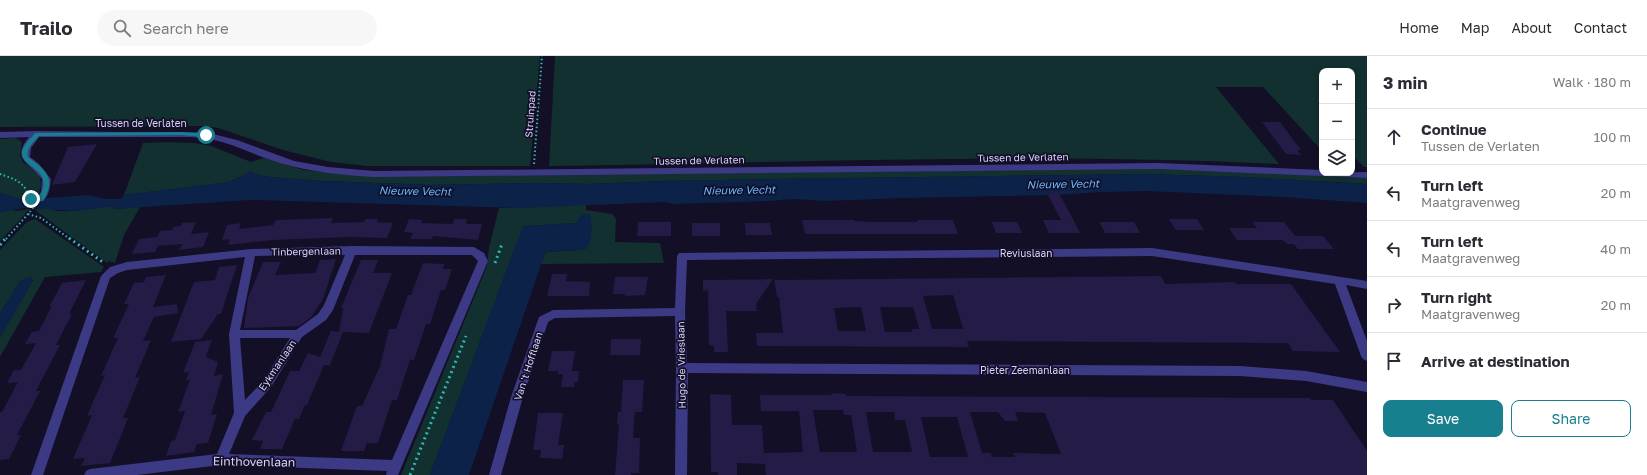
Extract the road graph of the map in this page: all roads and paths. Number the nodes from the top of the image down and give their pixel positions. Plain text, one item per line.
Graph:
1 (542, 56) edge
2 (37, 134) junction
3 (0, 135) edge
4 (534, 173) junction
5 (0, 174) edge
6 (1367, 176) edge
7 (41, 199) joint
8 (33, 209) dead end
9 (28, 214) junction
10 (502, 244) dead end
11 (0, 246) edge
12 (352, 250) junction
13 (251, 253) junction
14 (682, 256) joint
15 (493, 267) dead end
16 (114, 270) junction
17 (1339, 281) junction
18 (1367, 285) edge
19 (680, 312) junction
20 (234, 334) junction
21 (298, 334) junction
22 (466, 334) dead end
23 (1367, 356) edge
24 (682, 368) junction
25 (1367, 386) edge
26 (240, 413) junction
27 (221, 459) junction
28 (394, 470) edge
29 (37, 475) edge
30 (90, 475) edge
31 (410, 475) edge
32 (495, 475) edge
33 (681, 475) edge

1 - 4 path, Struinpad
2 - 3 street, Tussen de Verlaten
2 - 4 street, Tussen de Verlaten
2 - 7 street
4 - 6 street, Tussen de Verlaten
5 - 7 path
8 - 9 path
9 - 11 path
9 - 16 path
10 - 15 path
12 - 13 street, Tinbergenlaan
12 - 21 street, Eykmanlaan
12 - 28 street, Tinbergenlaan
13 - 16 street, Tinbergenlaan
13 - 20 street, Eykmanlaan
14 - 17 street, Reviuslaan
14 - 19 street, Hugo de Vrieslaan
16 - 29 street
17 - 18 street, Reviuslaan
17 - 23 street
19 - 24 street, Hugo de Vrieslaan
19 - 32 street, Van 't Hofflaan
20 - 21 street, Eykmanlaan
20 - 26 street, Eykmanlaan
21 - 26 street, Eykmanlaan
22 - 31 path
24 - 25 street, Pieter Zeemanlaan
24 - 33 street, Hugo de Vrieslaan
26 - 27 street, Eykmanlaan
27 - 28 street, Einthovenlaan
27 - 30 street, Einthovenlaan

